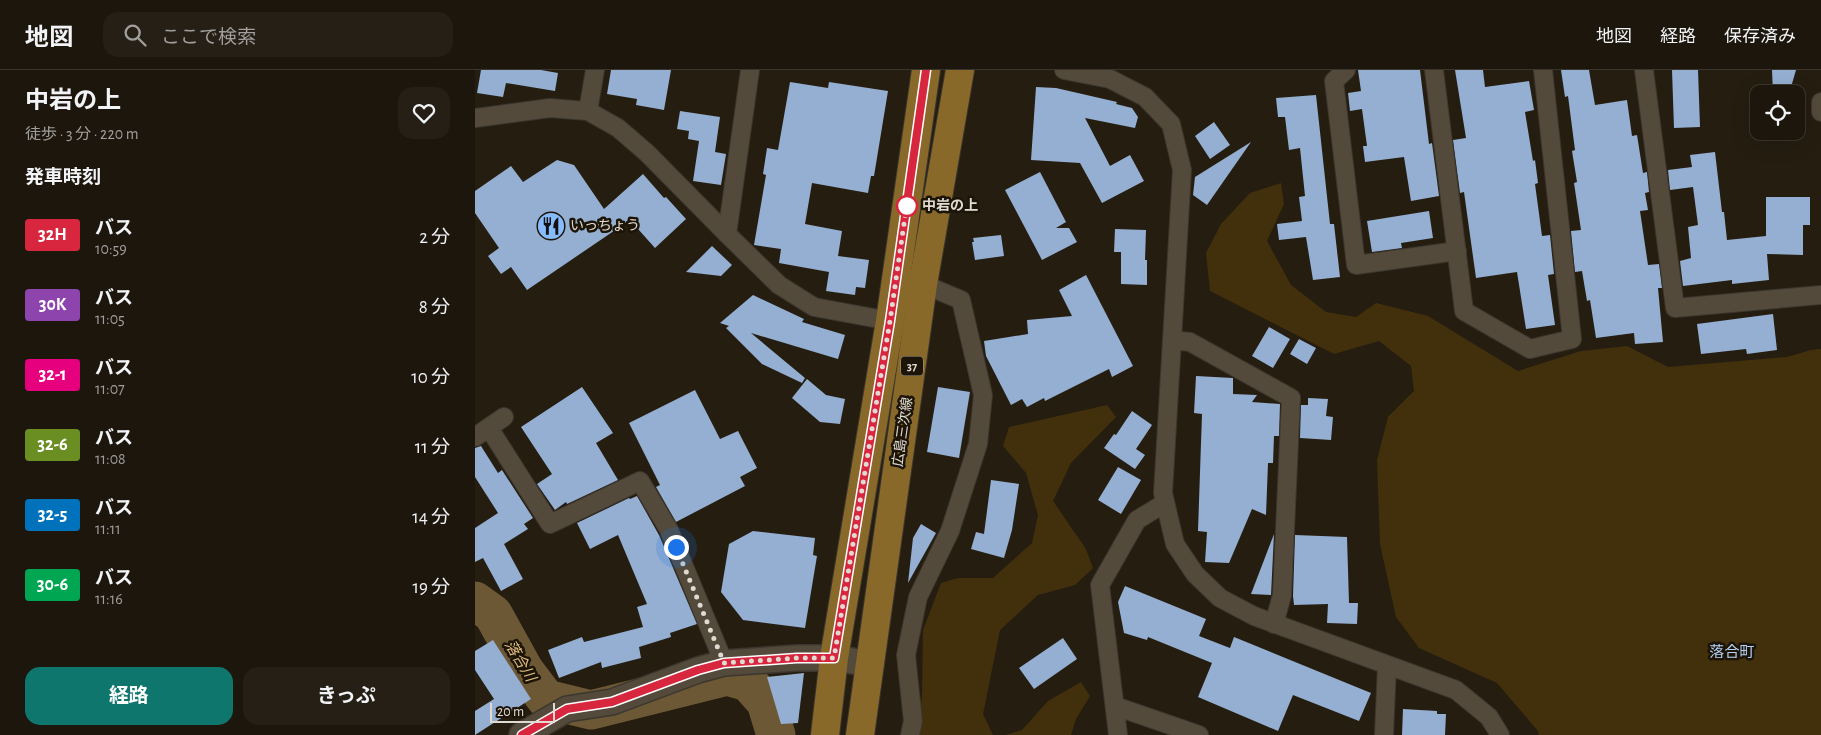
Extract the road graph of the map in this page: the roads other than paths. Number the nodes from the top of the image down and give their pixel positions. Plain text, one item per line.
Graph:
1 (595, 70) edge
2 (750, 70) edge
3 (926, 70) edge
4 (960, 70) edge
5 (1064, 70) edge
6 (1346, 70) edge
7 (1434, 70) edge
8 (1543, 70) edge
9 (1644, 70) edge
10 (1821, 102) edge
11 (588, 111) junction
12 (1821, 112) edge
13 (475, 118) edge
14 (727, 234) junction
15 (1457, 251) junction
16 (923, 284) junction
17 (1821, 295) edge
18 (890, 321) junction
19 (1172, 340) junction
20 (504, 417) dead end
21 (482, 433) edge
22 (1165, 503) junction
23 (1274, 624) junction
24 (834, 658) junction
25 (724, 663) junction
26 (871, 664) junction
27 (1387, 665) junction
28 (1115, 706) junction
29 (523, 735) edge
30 (825, 735) edge
31 (860, 735) edge
32 (909, 735) edge
33 (1118, 735) edge
34 (1199, 735) edge
35 (1384, 735) edge
36 (1500, 735) edge

1 - 11 street
2 - 14 street
3 - 18 main road, 37
4 - 16 main road, 広島三次線 / 37
5 - 19 street
6 - 15 street
7 - 15 street
8 - 15 street
9 - 17 street
10 - 12 street
11 - 13 street
11 - 14 street
14 - 18 street
16 - 26 main road, 広島三次線 / 37
16 - 32 street
18 - 24 main road, 37
19 - 22 street
19 - 23 street
20 - 21 street
21 - 25 street
22 - 23 street
22 - 28 street
23 - 27 street
24 - 25 street
24 - 26 street
24 - 30 main road, 37
25 - 29 street
26 - 31 main road, 広島三次線 / 37
27 - 35 street
27 - 36 street
28 - 33 street
28 - 34 street

